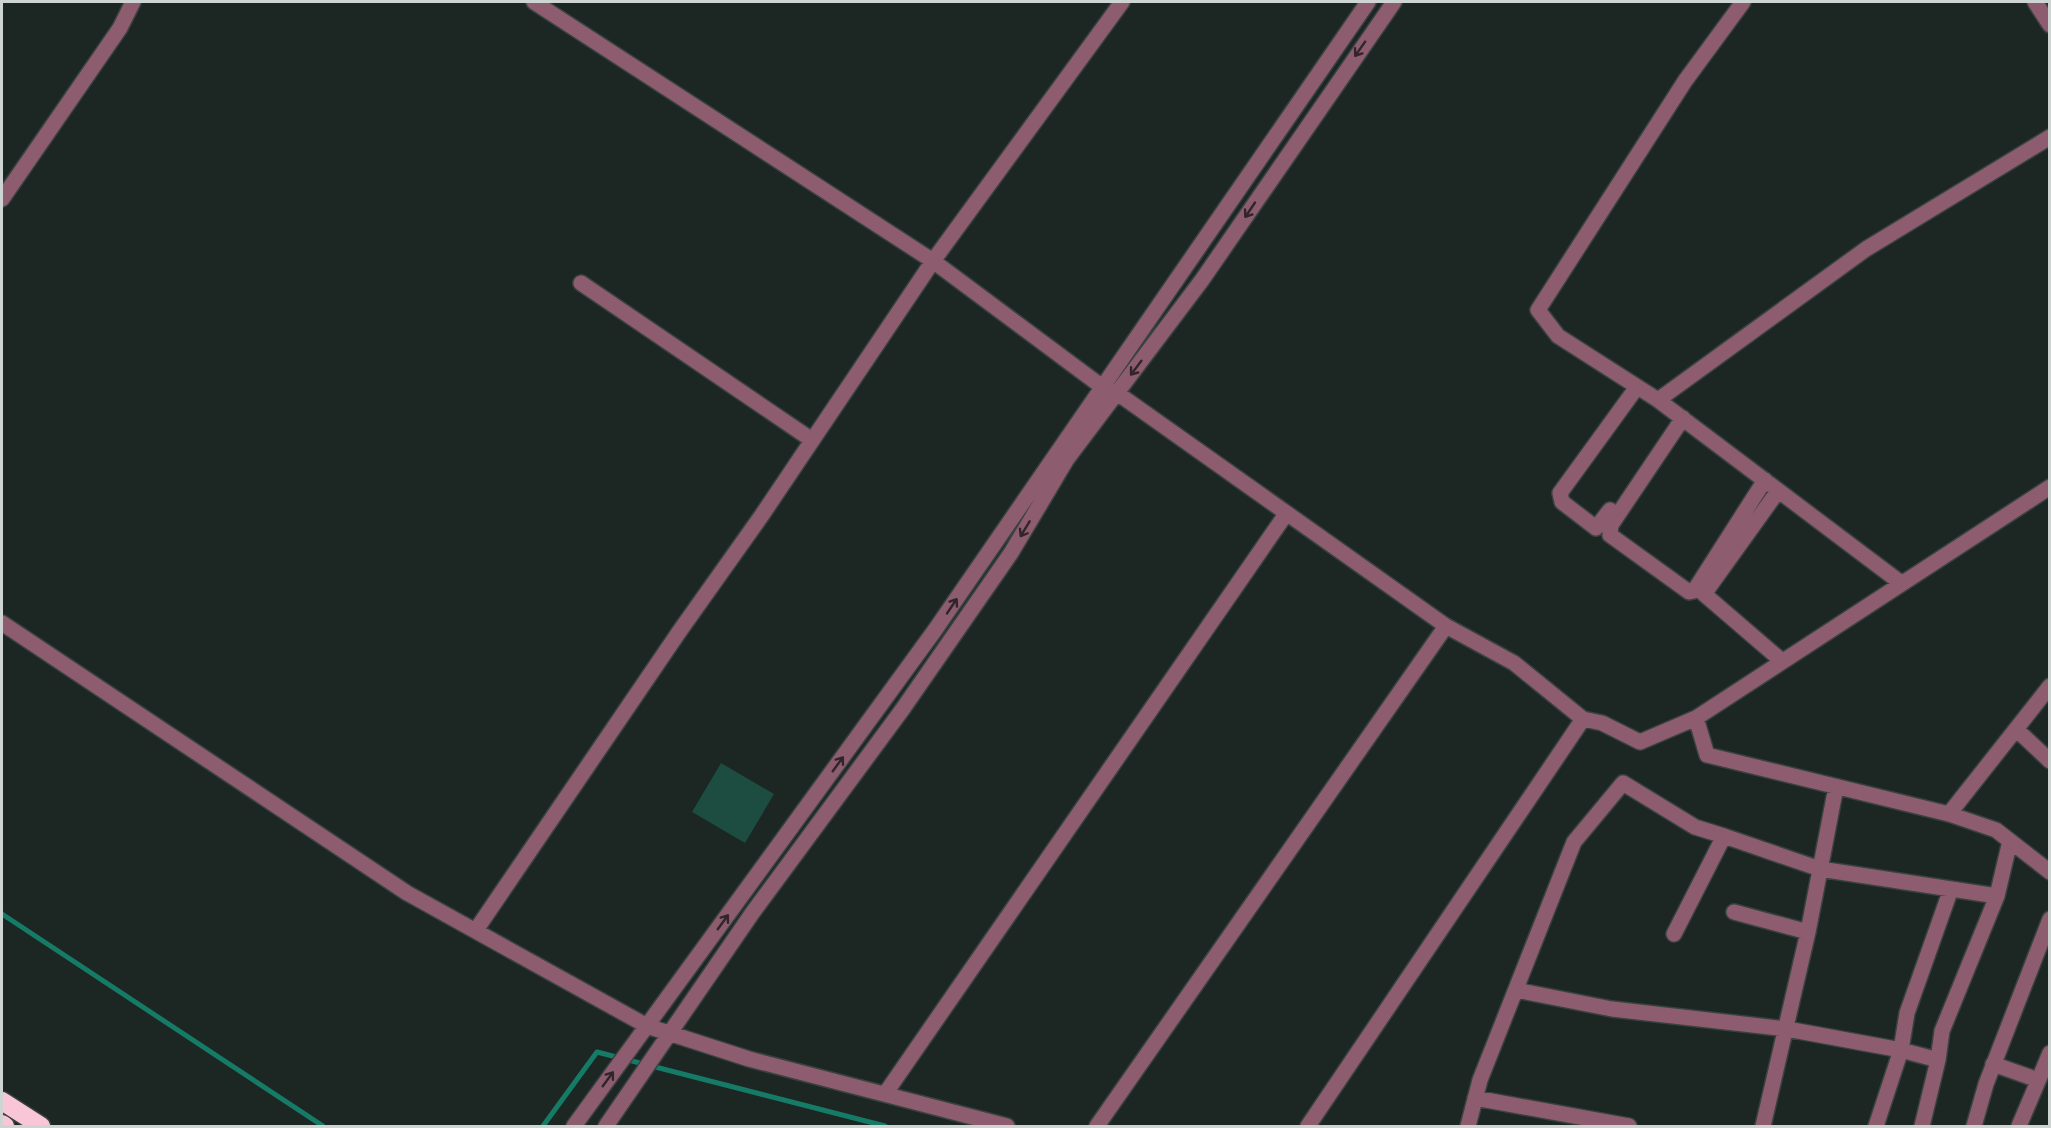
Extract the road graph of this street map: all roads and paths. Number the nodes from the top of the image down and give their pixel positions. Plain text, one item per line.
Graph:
1 (133, 2) edge
2 (534, 2) edge
3 (1122, 2) edge
4 (1368, 2) edge
5 (1394, 2) edge
6 (1743, 2) edge
7 (2036, 2) edge
8 (2049, 25) edge
9 (2049, 137) edge
10 (2, 199) edge
11 (933, 261) junction
12 (580, 284) dead end
13 (1101, 386) junction
14 (1637, 387) junction
15 (1117, 393) junction
16 (1658, 400) junction
17 (1679, 416) junction
18 (812, 440) junction
19 (1764, 480) junction
20 (2049, 487) edge
21 (1778, 491) junction
22 (1286, 514) junction
23 (1901, 584) junction
24 (2, 623) edge
25 (1446, 626) junction
26 (1782, 661) junction
27 (2049, 686) edge
28 (1696, 718) junction
29 (1583, 719) junction
30 (2016, 729) junction
31 (2049, 761) edge
32 (1836, 787) junction
33 (1948, 814) junction
34 (1724, 836) junction
35 (2010, 841) junction
36 (1820, 869) junction
37 (2049, 872) edge
38 (1951, 889) junction
39 (1997, 896) junction
40 (1734, 912) dead end
41 (2049, 919) edge
42 (476, 930) junction
43 (1808, 932) junction
44 (1674, 934) dead end
45 (1516, 990) junction
46 (647, 1026) junction
47 (1787, 1029) junction
48 (671, 1032) junction
49 (1901, 1050) junction
50 (2049, 1053) edge
51 (1938, 1060) junction
52 (1993, 1064) junction
53 (2038, 1080) junction
54 (885, 1094) junction
55 (1475, 1098) junction
56 (2, 1101) edge
57 (2, 1124) edge
58 (5, 1126) edge
59 (41, 1126) edge
60 (573, 1126) edge
61 (606, 1126) edge
62 (1007, 1126) edge
63 (1098, 1126) edge
64 (1308, 1126) edge
65 (1471, 1126) edge
66 (1629, 1126) edge
67 (1763, 1126) edge
68 (1876, 1126) edge
69 (1923, 1126) edge
70 (1974, 1126) edge
71 (2019, 1126) edge

1 - 10 street
2 - 11 street
3 - 11 street
4 - 13 street
5 -> 15 street
6 - 14 street
7 - 8 street
9 - 16 street
11 - 13 street
11 - 18 street
12 - 18 street
13 - 15 street
46 -> 13 street
14 - 16 street
14 - 17 street
15 - 22 street
15 -> 48 street
16 - 17 street
17 - 19 street
17 - 19 street
18 - 42 street
19 - 21 street
20 - 23 street
21 - 23 street
21 - 26 street
22 - 25 street
22 - 54 street
23 - 26 street
24 - 42 street
25 - 29 street
25 - 63 street
26 - 28 street
27 - 30 street
28 - 29 street
28 - 32 street
29 - 64 street
30 - 31 street
30 - 33 street
32 - 33 street
32 - 36 street
33 - 35 street
34 - 36 street
34 - 44 street
34 - 45 street
35 - 37 street
35 - 39 street
36 - 38 street
36 - 43 street
38 - 39 street
38 - 49 street
39 - 51 street
40 - 43 street
41 - 52 street
42 - 46 street
43 - 47 street
45 - 47 street
45 - 55 street
46 - 48 street
60 -> 46 street
47 - 49 street
47 - 67 street
48 - 54 street
48 - 61 street
49 - 51 street
49 - 68 street
50 - 53 street
51 - 69 street
52 - 53 street
52 - 70 street
53 - 71 street
54 - 62 street
55 - 65 street
55 - 66 street
56 - 59 highway
57 - 58 highway

